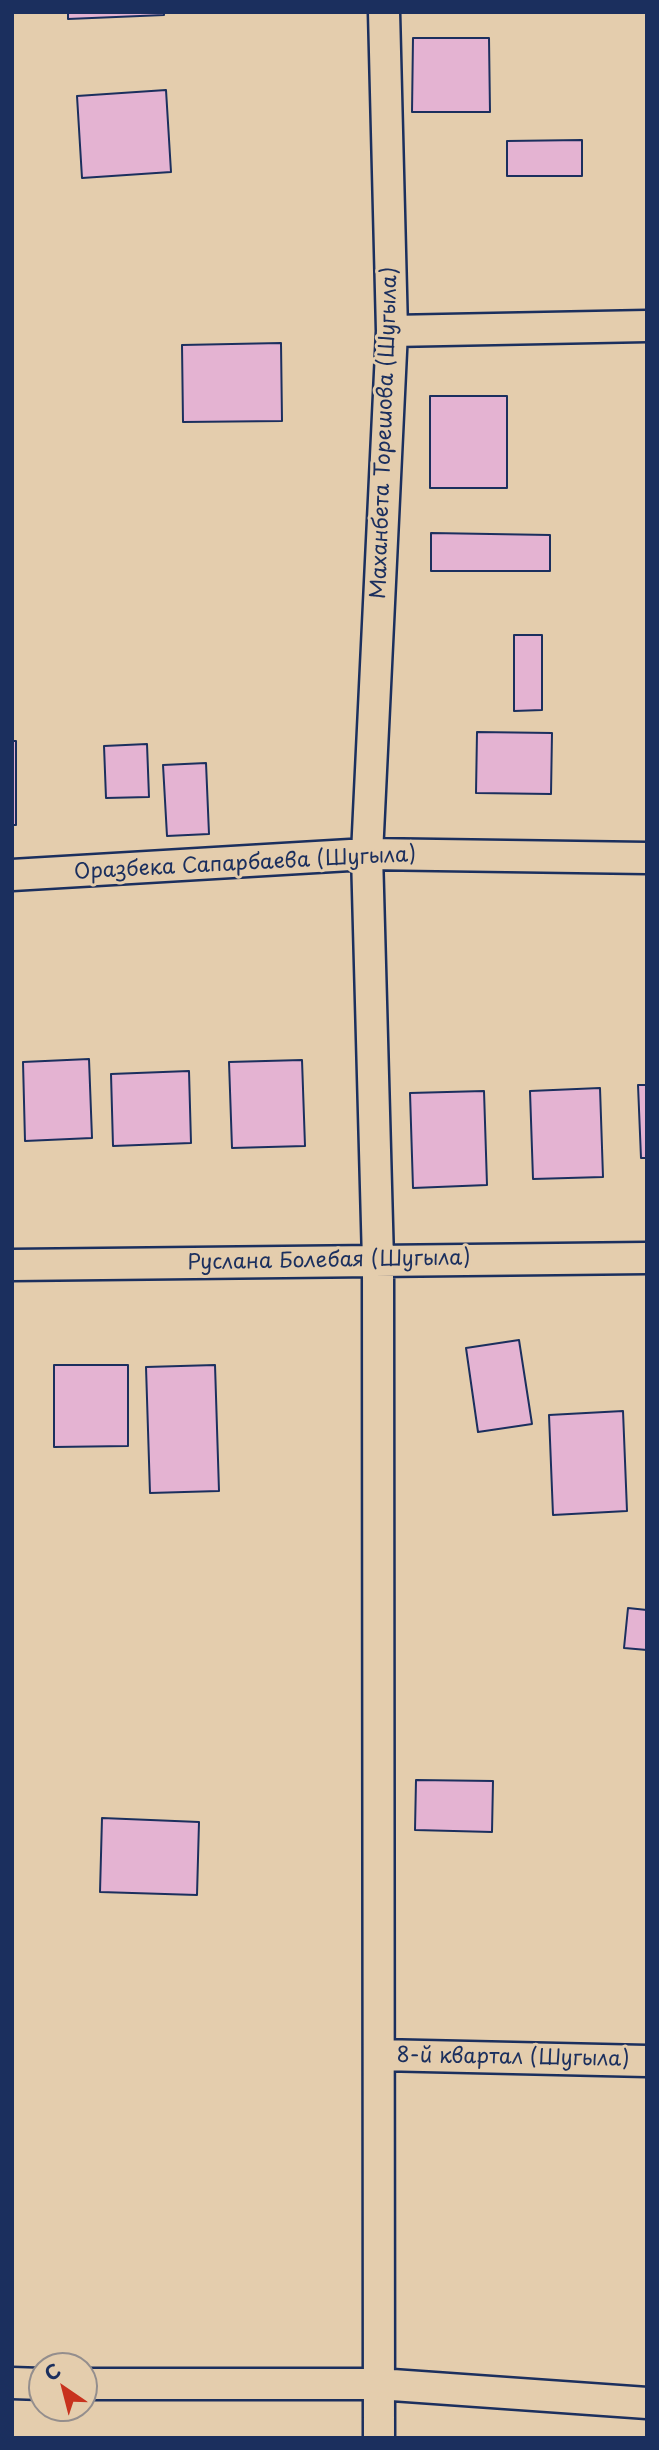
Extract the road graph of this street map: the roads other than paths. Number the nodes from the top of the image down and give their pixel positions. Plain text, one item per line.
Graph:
1 (384, 12) edge
2 (647, 326) edge
3 (393, 331) junction
4 (367, 854) junction
5 (647, 858) edge
6 (12, 875) edge
7 (647, 1258) edge
8 (378, 1261) junction
9 (12, 1265) edge
10 (379, 2055) junction
11 (647, 2061) edge
12 (98, 2384) edge
13 (377, 2384) junction
14 (647, 2403) edge
15 (379, 2438) edge

1 - 3 street, Маханбета Торешова (Шугыла)
2 - 3 street
3 - 4 street, Маханбета Торешова (Шугыла)
4 - 5 street, Оразбека Сапарбаева (Шугыла)
4 - 6 street, Оразбека Сапарбаева (Шугыла)
4 - 8 street, Маханбета Торешова (Шугыла)
7 - 8 street, Руслана Болебая (Шугыла)
8 - 9 street, Руслана Болебая (Шугыла)
8 - 10 street, Маханбета Торешова (Шугыла)
10 - 11 street, 8-й квартал (Шугыла)
10 - 13 street, Маханбета Торешова (Шугыла)
12 - 13 street
13 - 14 street
13 - 15 street, Маханбета Торешова (Шугыла)

